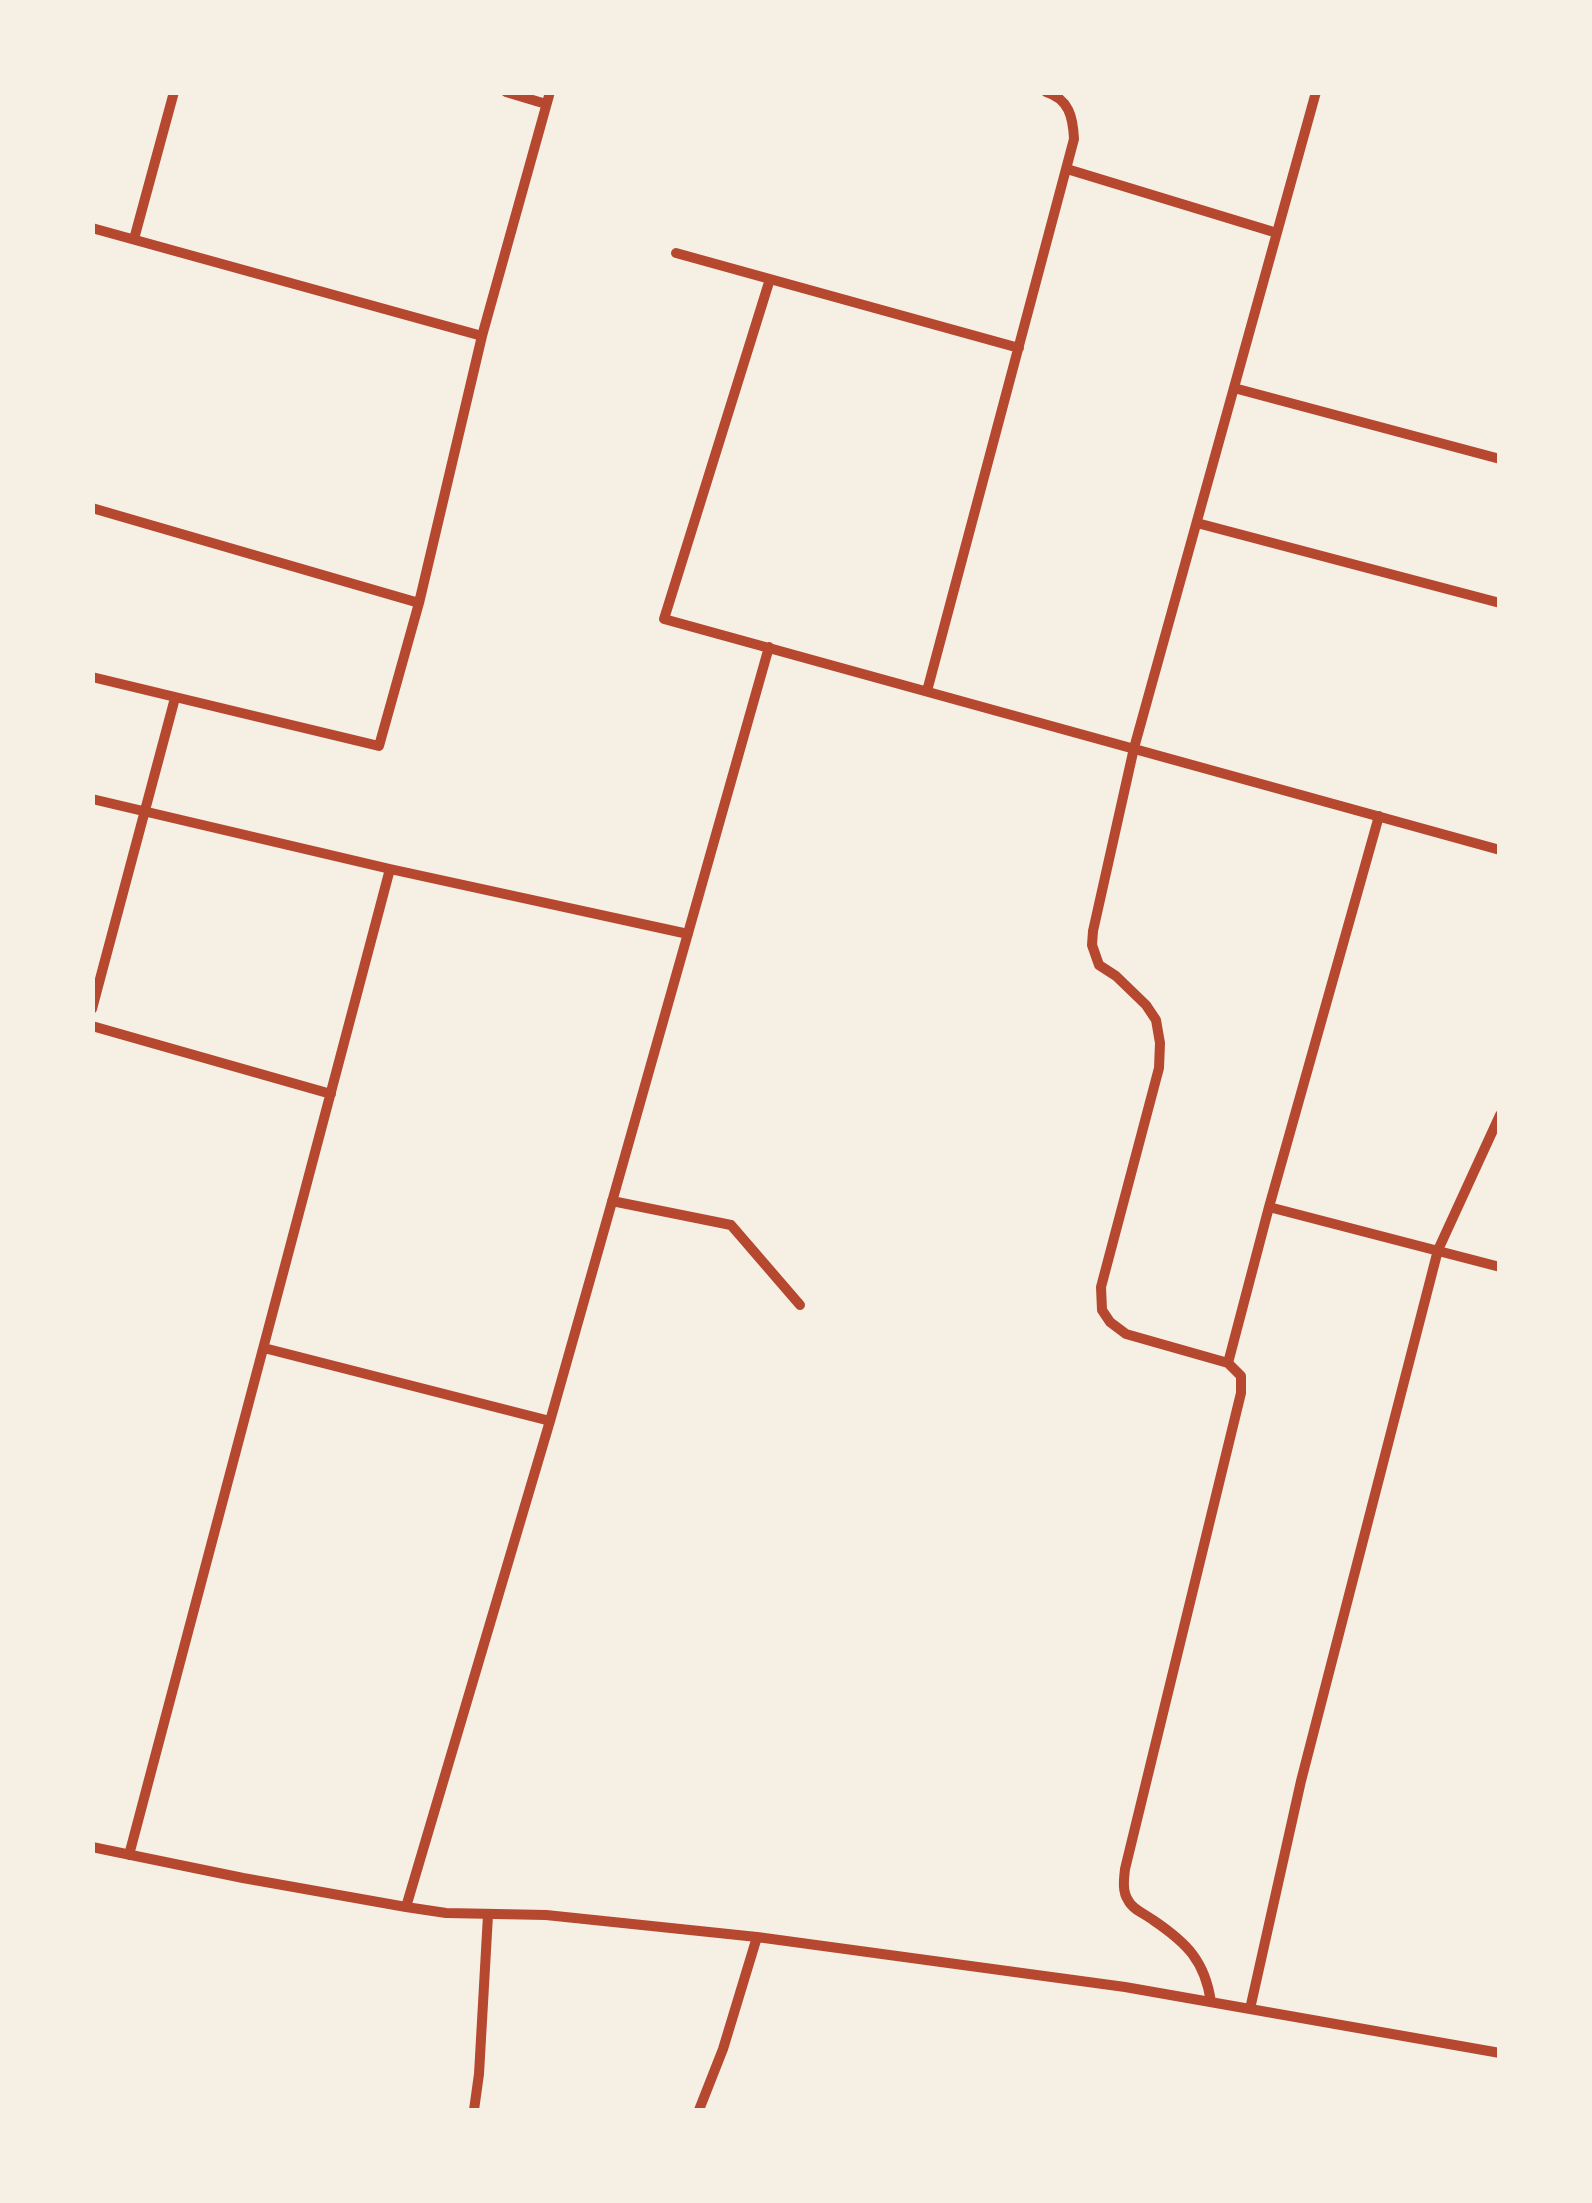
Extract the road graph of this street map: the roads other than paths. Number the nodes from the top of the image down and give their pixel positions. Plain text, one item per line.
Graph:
1 (174, 92) edge
2 (506, 92) edge
3 (1046, 92) edge
4 (1316, 92) edge
5 (548, 98) edge
6 (1067, 169) junction
7 (92, 228) edge
8 (1277, 233) junction
9 (134, 239) junction
10 (676, 253) dead end
11 (770, 279) junction
12 (482, 336) junction
13 (1019, 348) junction
14 (1234, 388) junction
15 (1500, 460) edge
16 (92, 508) edge
17 (1197, 523) junction
18 (420, 603) junction
19 (1500, 604) edge
20 (769, 648) junction
21 (92, 677) edge
22 (927, 691) junction
23 (174, 698) junction
24 (1134, 748) junction
25 (92, 799) edge
26 (144, 813) junction
27 (1379, 816) junction
28 (1500, 850) edge
29 (390, 868) junction
30 (688, 934) junction
31 (92, 1008) edge
32 (92, 1026) edge
33 (330, 1094) junction
34 (1500, 1115) edge
35 (612, 1201) junction
36 (1269, 1207) junction
37 (1438, 1250) junction
38 (1500, 1268) edge
39 (800, 1304) dead end
40 (264, 1348) junction
41 (1228, 1362) junction
42 (550, 1422) junction
43 (92, 1847) edge
44 (130, 1855) junction
45 (406, 1907) junction
46 (488, 1915) junction
47 (758, 1937) junction
48 (1211, 2002) junction
49 (1250, 2009) junction
50 (1500, 2053) edge
51 (474, 2110) edge
52 (699, 2110) edge

1 - 9 street
2 - 5 street
3 - 6 street
4 - 8 street
5 - 12 street
6 - 8 street
6 - 13 street
7 - 9 street
8 - 14 street
9 - 12 street
10 - 11 street
11 - 13 street
11 - 20 street
12 - 18 street
13 - 22 street
14 - 15 street
14 - 17 street
16 - 18 street
17 - 19 street
17 - 24 street
18 - 23 street
20 - 22 street
20 - 30 street
21 - 23 street
22 - 24 street
23 - 26 street
24 - 27 street
24 - 41 street
25 - 26 street
26 - 29 street
26 - 31 street
27 - 28 street
27 - 36 street
29 - 30 street
29 - 33 street
30 - 35 street
32 - 33 street
33 - 40 street
34 - 37 street
35 - 39 street
35 - 42 street
36 - 37 street
36 - 41 street
37 - 38 street
37 - 49 street
40 - 42 street
40 - 44 street
41 - 48 street
42 - 45 street
43 - 44 street
44 - 45 street
45 - 46 street
46 - 47 street
46 - 51 street
47 - 48 street
47 - 52 street
48 - 49 street
49 - 50 street

